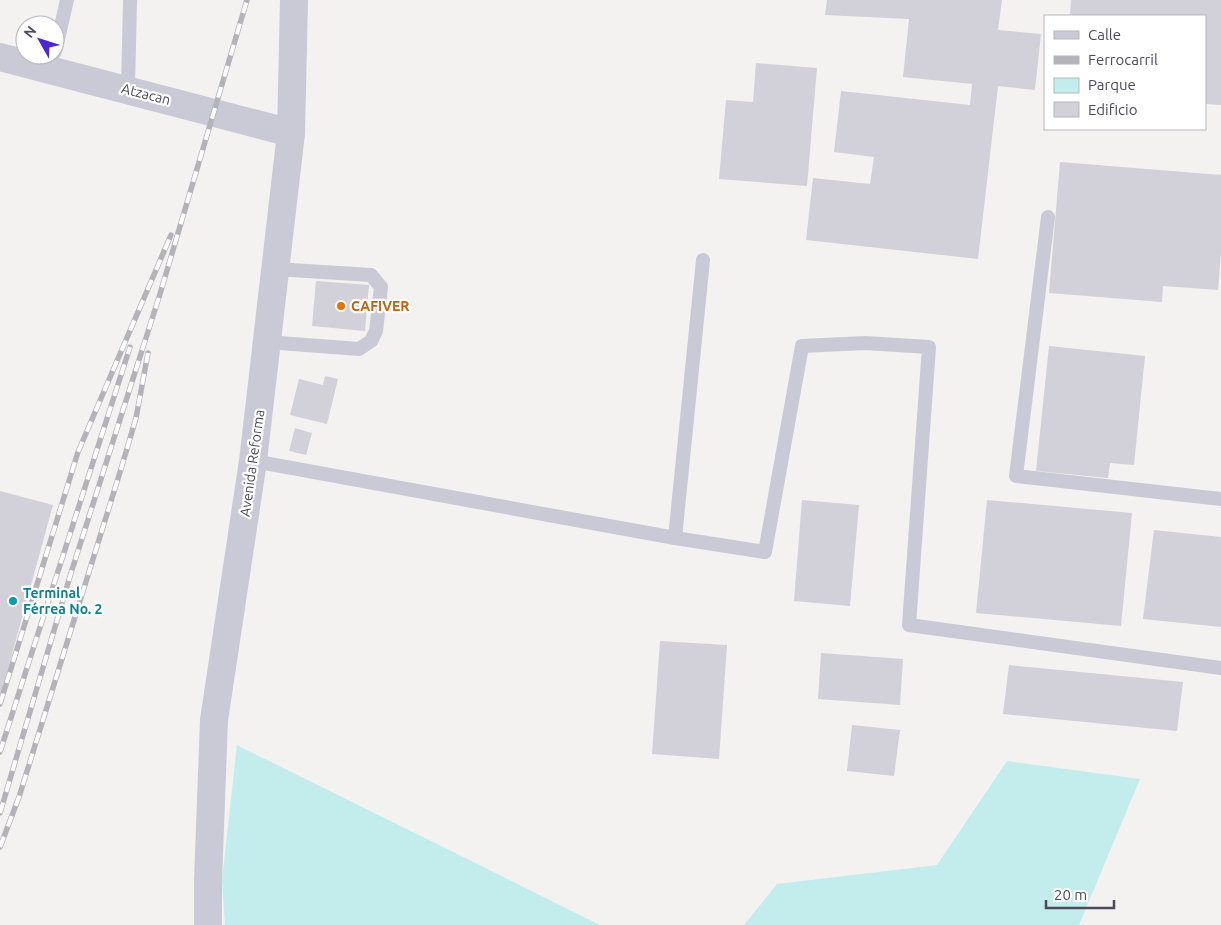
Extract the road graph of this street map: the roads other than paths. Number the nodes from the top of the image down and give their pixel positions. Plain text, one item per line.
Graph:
1 (67, 0) edge
2 (130, 0) edge
3 (294, 0) edge
4 (63, 15) edge
5 (0, 57) edge
6 (15, 58) edge
7 (65, 64) edge
8 (128, 89) junction
9 (291, 132) junction
10 (1048, 217) dead end
11 (703, 260) dead end
12 (275, 269) junction
13 (267, 342) junction
14 (253, 461) junction
15 (1221, 500) edge
16 (675, 538) junction
17 (1221, 668) edge
18 (208, 925) edge

1 - 4 lane
2 - 8 lane
3 - 9 street, Avenida Reforma
5 - 6 street, Atzacan
7 - 8 street, Atzacan
8 - 9 street, Atzacan
9 - 12 street, Avenida Reforma
10 - 15 lane
11 - 16 lane
12 - 13 street, Avenida Reforma
12 - 13 lane
13 - 14 street, Avenida Reforma
14 - 16 lane
14 - 18 street, Avenida Reforma
16 - 17 lane

